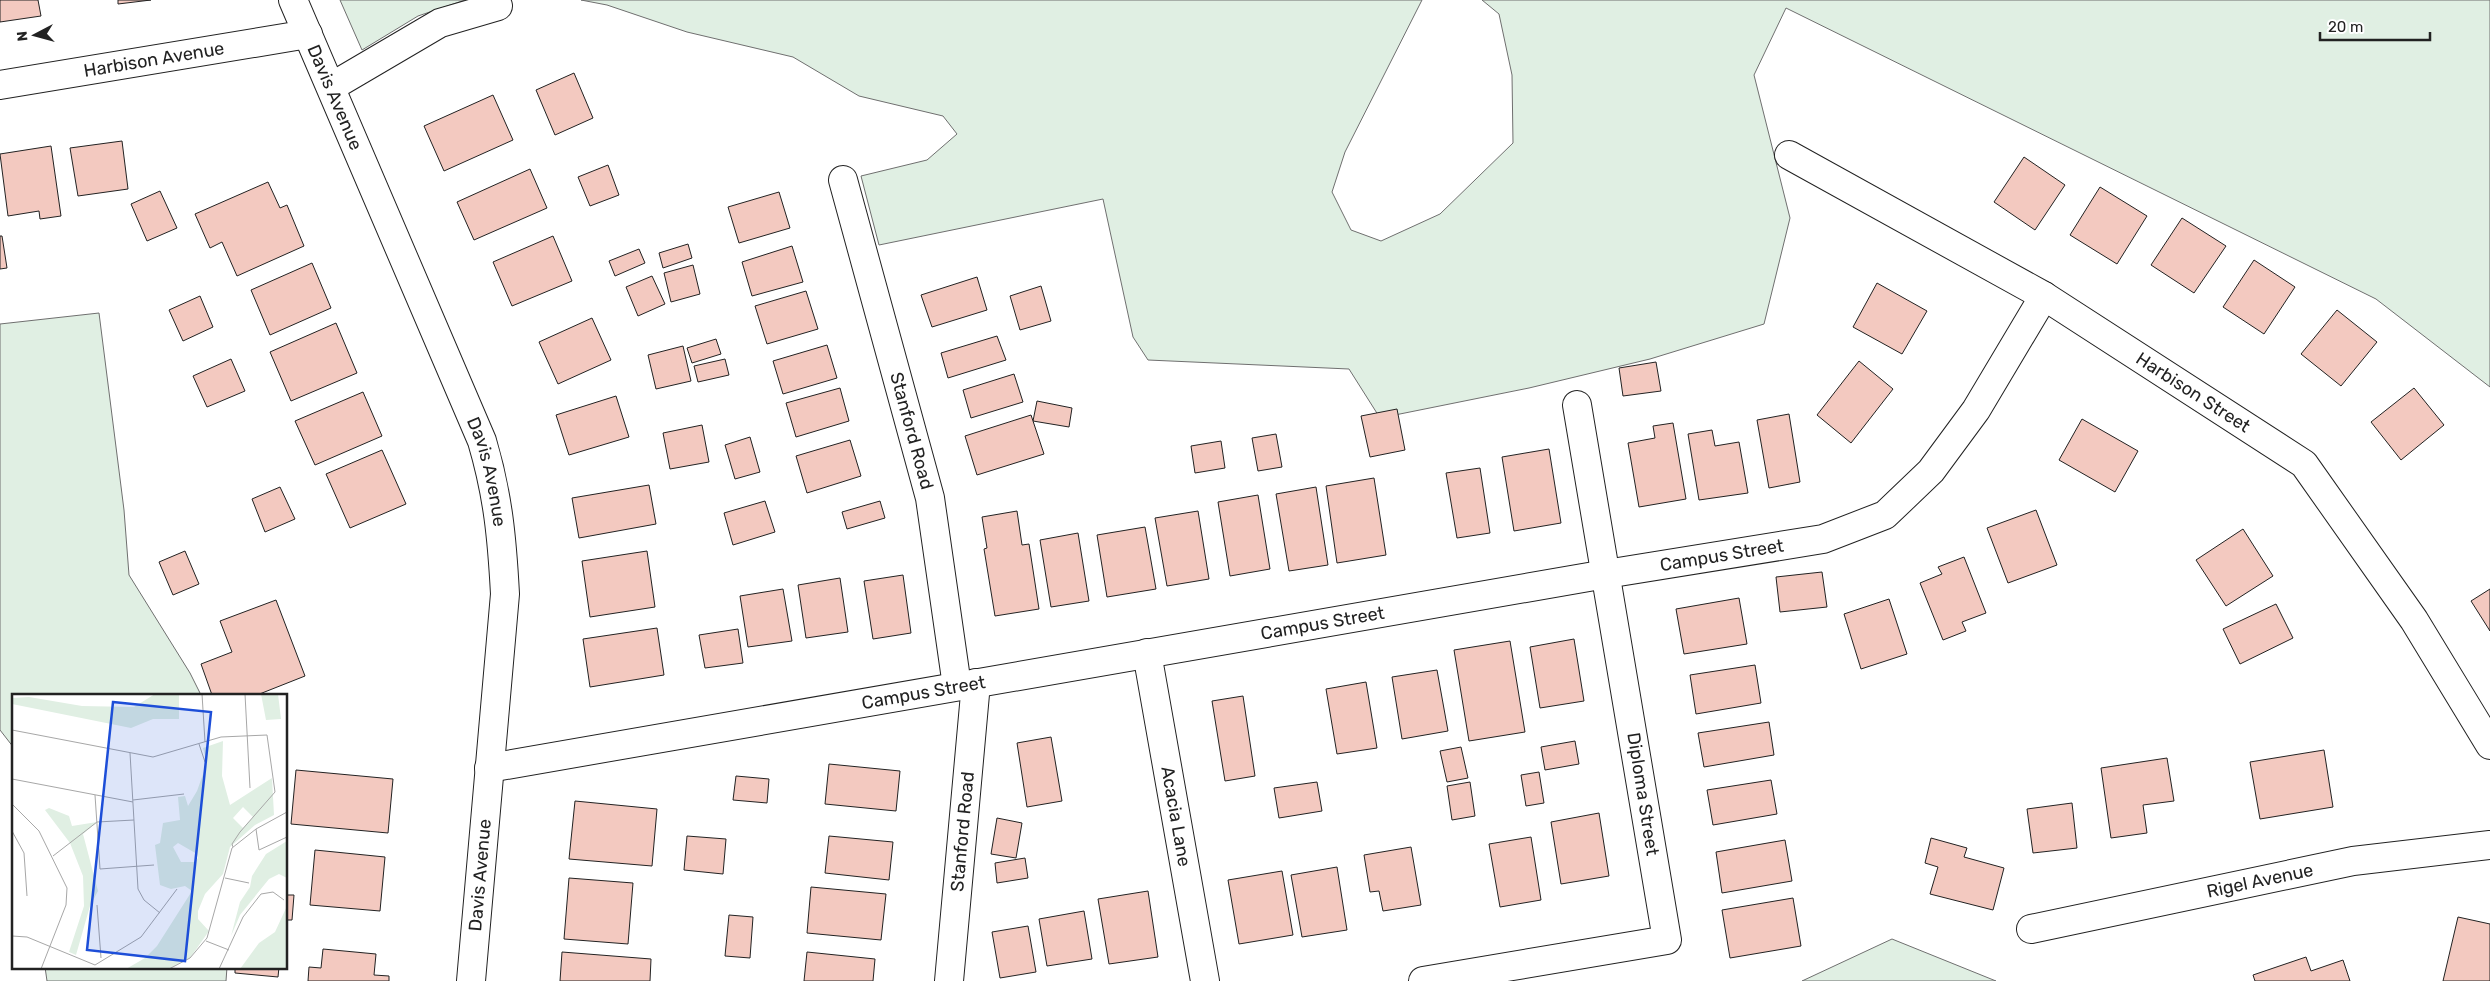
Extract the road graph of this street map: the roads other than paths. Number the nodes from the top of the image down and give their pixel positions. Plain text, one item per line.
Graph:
1 (293, 0) edge
2 (498, 6) dead end
3 (308, 34) junction
4 (0, 85) edge
5 (331, 87) junction
6 (1789, 155) dead end
7 (843, 180) dead end
8 (2044, 296) junction
9 (1577, 405) dead end
10 (1606, 574) junction
11 (1147, 653) junction
12 (967, 685) junction
13 (2490, 745) edge
14 (490, 768) junction
15 (2490, 845) edge
16 (2031, 929) dead end
17 (471, 981) edge
18 (949, 981) edge
19 (1205, 981) edge
20 (1423, 981) edge

1 - 3 street, Davis Avenue
2 - 5 street
3 - 4 street, Harbison Avenue
3 - 5 street, Davis Avenue
5 - 14 street, Davis Avenue
6 - 8 street, Harbison Street
7 - 12 street, Stanford Road
8 - 10 street, Campus Street
8 - 13 street, Harbison Street
9 - 10 street, Diploma Street
10 - 11 street, Campus Street
10 - 20 street, Diploma Street
11 - 12 street, Campus Street
11 - 19 street, Acacia Lane
12 - 14 street, Campus Street
12 - 18 street, Stanford Road
14 - 17 street, Davis Avenue
15 - 16 street, Rigel Avenue

